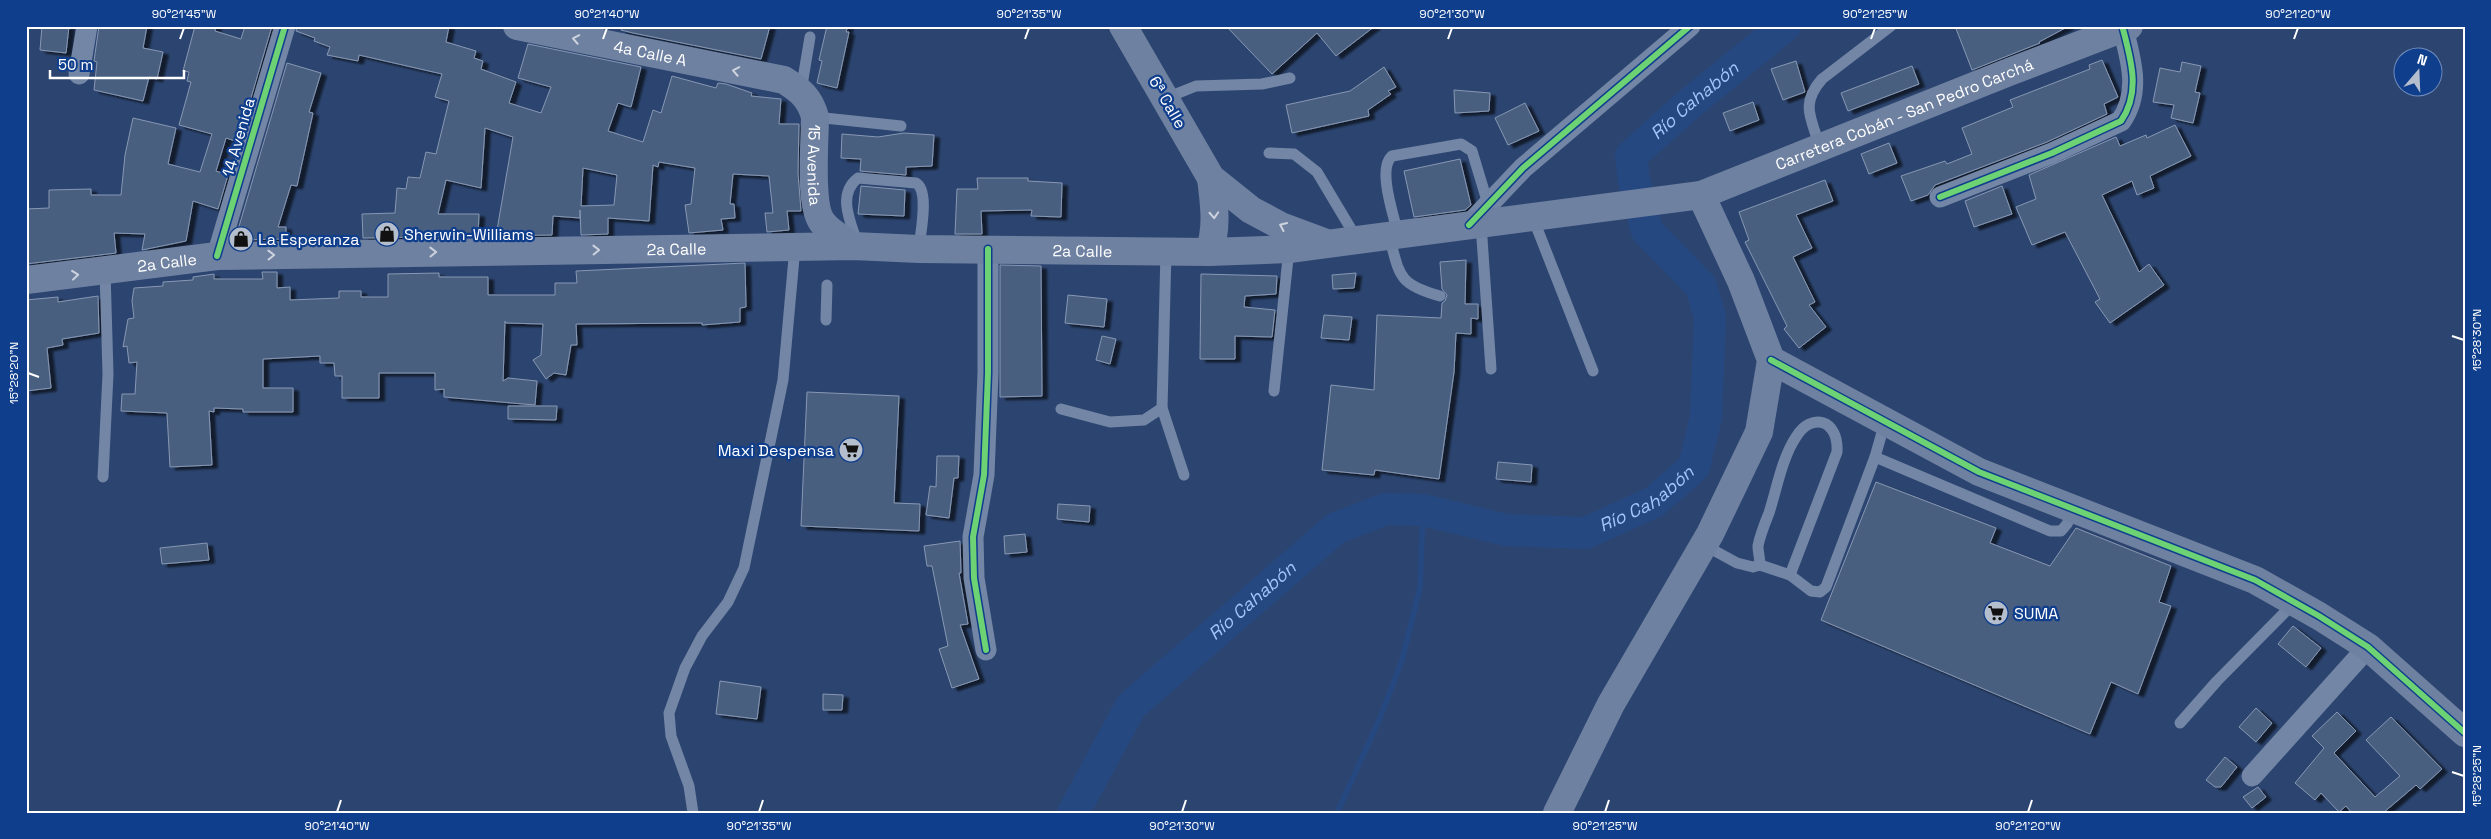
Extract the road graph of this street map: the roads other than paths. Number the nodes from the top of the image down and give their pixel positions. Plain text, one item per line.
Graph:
1 (87, 26) edge
2 (285, 26) edge
3 (1123, 26) edge
4 (1690, 26) edge
5 (1891, 26) edge
6 (531, 28) edge
7 (2126, 28) edge
8 (810, 37) dead end
9 (79, 74) dead end
10 (1290, 78) dead end
11 (792, 86) junction
12 (1166, 98) junction
13 (815, 117) junction
14 (901, 126) dead end
15 (1820, 146) junction
16 (1269, 153) dead end
17 (1211, 178) junction
18 (1689, 196) junction
19 (1940, 197) dead end
20 (1479, 217) junction
21 (1533, 218) junction
22 (1394, 235) junction
23 (1357, 240) junction
24 (1328, 244) junction
25 (856, 246) junction
26 (795, 247) junction
27 (919, 249) junction
28 (988, 249) junction
29 (1289, 249) junction
30 (1166, 251) junction
31 (1209, 252) junction
32 (217, 256) junction
33 (105, 271) junction
34 (26, 280) edge
35 (827, 284) dead end
36 (1440, 296) dead end
37 (826, 320) dead end
38 (1771, 360) junction
39 (1491, 369) dead end
40 (1594, 371) dead end
41 (1274, 391) dead end
42 (1162, 408) junction
43 (1061, 409) dead end
44 (1885, 422) junction
45 (1875, 457) junction
46 (1184, 475) dead end
47 (103, 477) dead end
48 (2074, 509) junction
49 (1704, 545) junction
50 (1760, 565) junction
51 (1790, 575) junction
52 (2295, 602) junction
53 (2368, 647) junction
54 (986, 650) dead end
55 (2180, 723) dead end
56 (2465, 733) edge
57 (2252, 776) dead end
58 (693, 813) edge
59 (1557, 813) edge

1 - 9 street
2 - 32 street, 14 Avenida
3 - 12 main road, 6ª Calle
4 - 20 street
5 - 15 lane
11 -> 6 main road, 4a Calle A
7 - 15 main road, Carretera Cobán - San Pedro Carchá
7 - 19 street
8 - 11 lane
10 - 12 lane
11 - 13 main road, 15 Avenida
12 - 17 main road, 6ª Calle
13 - 14 lane
13 - 25 main road, 15 Avenida
15 - 18 main road, Carretera Cobán - San Pedro Carchá
16 - 23 lane
24 -> 17 main road, 6ª Calle
17 -> 31 main road, 6ª Calle
18 - 21 main road, Carretera Cobán - San Pedro Carchá
18 - 38 main road
20 - 21 main road, 2a Calle
20 - 22 main road, 2a Calle
20 - 22 lane
20 - 39 lane
21 - 40 lane
22 - 23 main road, 2a Calle
22 - 36 lane
23 - 24 main road, 2a Calle
24 - 29 main road, 2a Calle
25 - 26 main road, 2a Calle
25 - 27 main road, 2a Calle
25 - 27 lane
32 -> 26 main road, 2a Calle
26 - 58 lane
27 - 28 main road, 2a Calle
28 - 30 main road, 2a Calle
28 - 54 street
29 - 31 main road, 2a Calle
29 - 41 lane
30 - 31 main road, 2a Calle
30 - 42 lane
32 - 33 main road, 2a Calle
34 -> 33 main road, 2a Calle
33 - 47 lane
35 - 37 lane
38 - 44 main road
38 - 49 main road
42 - 43 lane
42 - 46 lane
44 - 45 lane
44 - 48 main road
45 - 48 lane
45 - 51 lane
48 - 52 main road
49 - 50 lane
49 - 59 main road
50 - 51 lane
50 - 51 lane
52 - 53 main road
52 - 55 lane
53 - 56 main road
53 - 57 street

